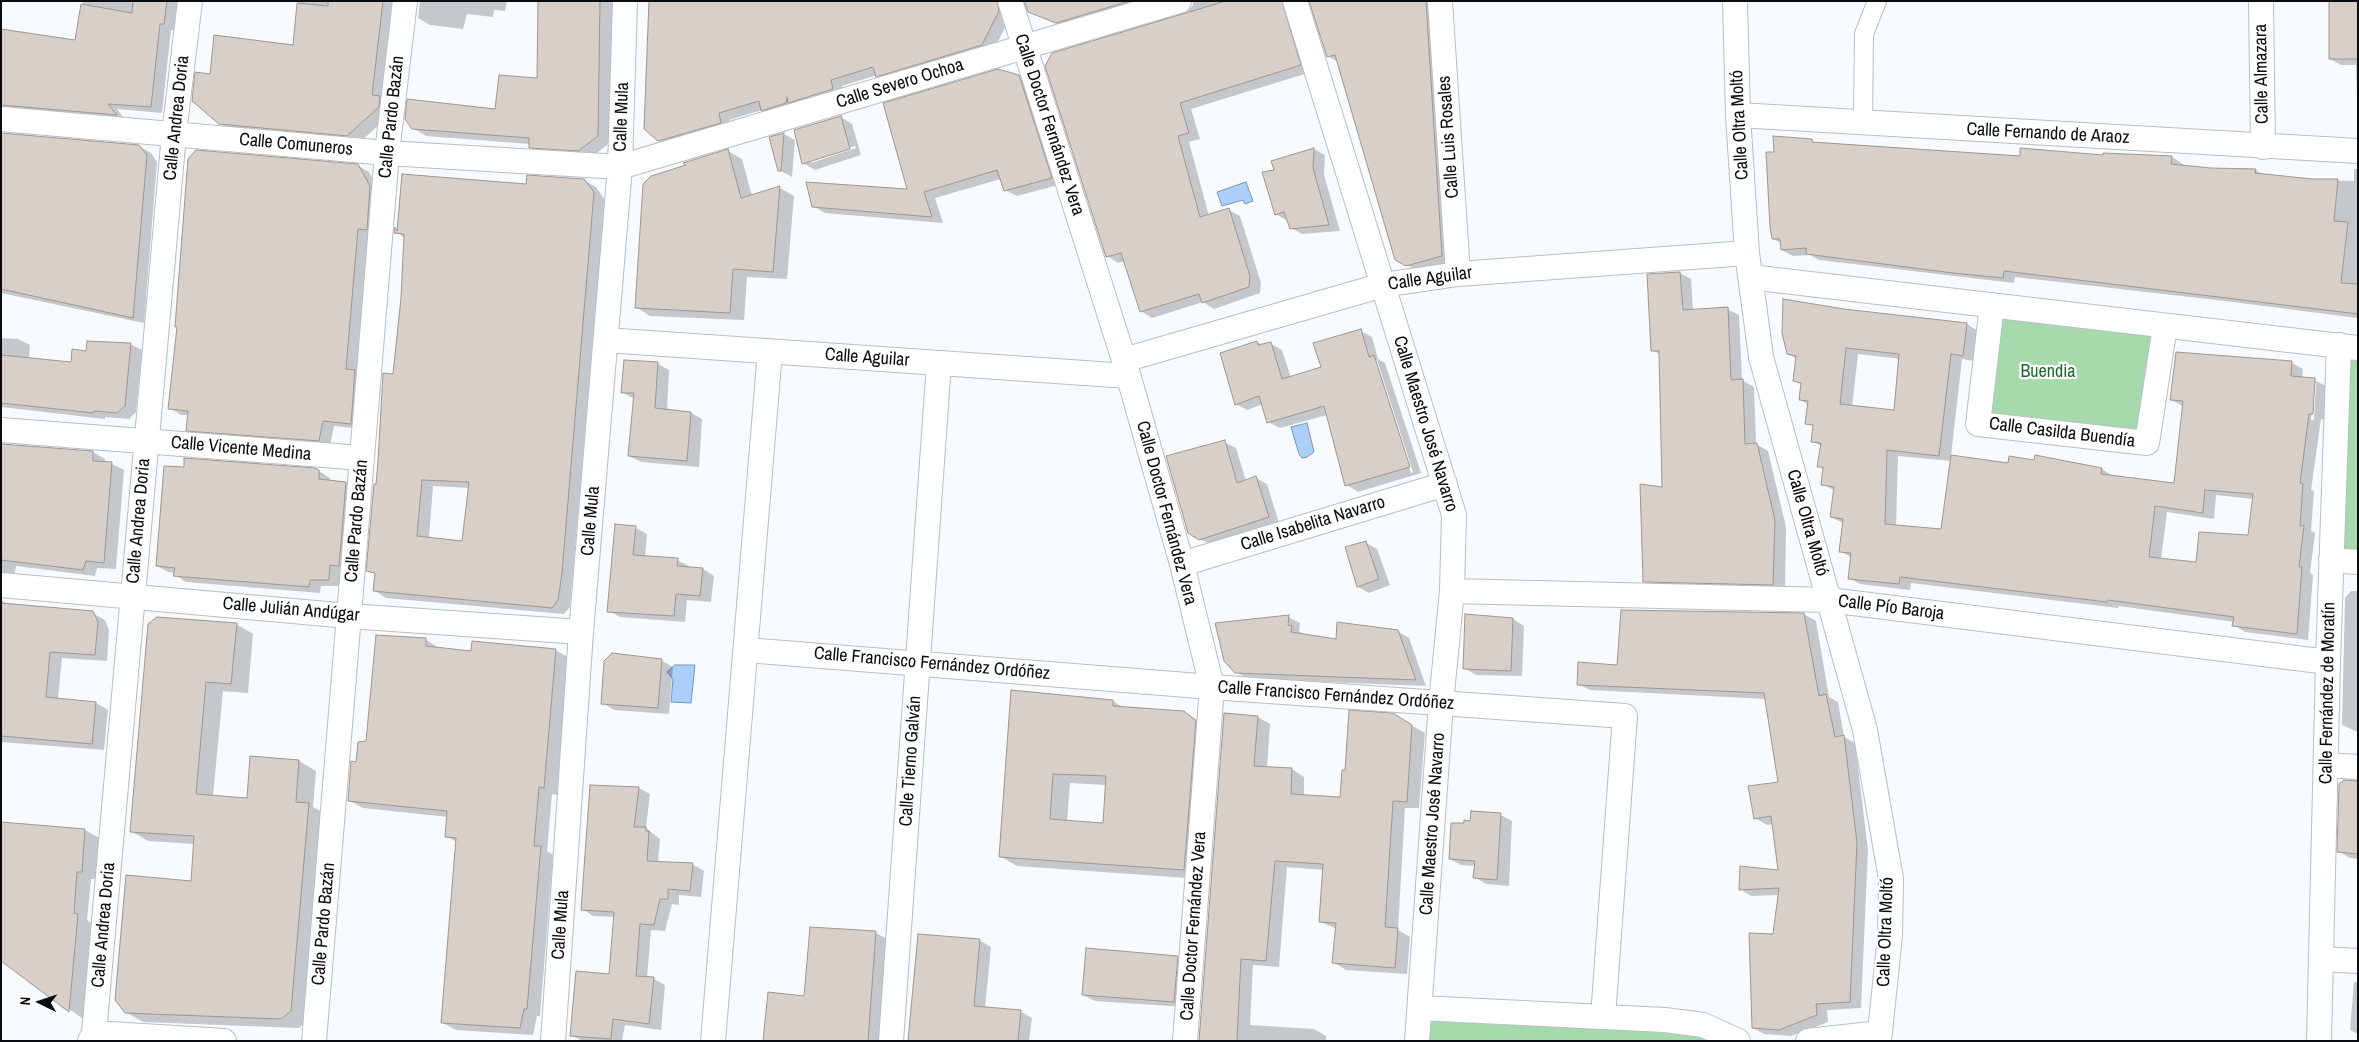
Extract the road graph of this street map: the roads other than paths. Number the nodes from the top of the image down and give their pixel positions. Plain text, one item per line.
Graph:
1 (190, 1) edge
2 (405, 1) edge
3 (626, 1) edge
4 (1010, 1) edge
5 (1179, 1) edge
6 (1295, 1) edge
7 (1440, 1) edge
8 (1735, 1) edge
9 (1877, 1) edge
10 (2261, 1) edge
11 (1023, 47) junction
12 (1738, 115) junction
13 (1, 119) edge
14 (1863, 123) junction
15 (174, 134) junction
16 (2263, 147) junction
17 (2358, 151) edge
18 (387, 152) junction
19 (620, 167) junction
20 (1747, 253) junction
21 (1458, 274) junction
22 (1750, 277) junction
23 (1383, 285) junction
24 (1992, 305) junction
25 (2165, 326) junction
26 (606, 340) junction
27 (2348, 346) edge
28 (770, 351) junction
29 (939, 362) junction
30 (1126, 368) junction
31 (1, 430) edge
32 (147, 441) junction
33 (362, 458) junction
34 (1445, 484) junction
35 (2331, 560) junction
36 (2358, 562) edge
37 (1182, 564) junction
38 (1, 585) edge
39 (1452, 591) junction
40 (132, 597) junction
41 (1829, 600) junction
42 (349, 616) junction
43 (581, 632) junction
44 (746, 650) junction
45 (918, 662) junction
46 (2328, 662) junction
47 (1212, 687) junction
48 (1441, 703) junction
49 (2326, 765) junction
50 (2358, 767) edge
51 (2321, 959) junction
52 (2358, 961) edge
53 (1420, 1008) junction
54 (1603, 1017) junction
55 (92, 1037) edge
56 (1879, 1037) edge
57 (224, 1041) edge
58 (314, 1041) edge
59 (553, 1041) edge
60 (714, 1041) edge
61 (891, 1041) edge
62 (1185, 1041) edge
63 (1417, 1041) edge
64 (1738, 1041) edge
65 (1808, 1041) edge
66 (2319, 1041) edge

1 - 15 street, Calle Andrea Doria
2 - 18 street, Calle Pardo Bazán
3 - 19 street, Calle Mula
4 - 11 street, Calle Doctor Fernández Vera
5 - 11 street, Calle Severo Ochoa
6 - 23 street, Calle Maestro José Navarro
7 - 21 street, Calle Luis Rosales
8 - 12 street, Calle Oltra Moltó
9 - 14 street
10 - 16 street, Calle Almazara
11 - 19 street, Calle Severo Ochoa
11 - 30 street, Calle Doctor Fernández Vera
12 - 14 street, Calle Fernando de Araoz
12 - 20 street, Calle Oltra Moltó
13 - 15 street, Calle Comuneros
14 - 16 street, Calle Fernando de Araoz
15 - 18 street, Calle Comuneros
15 - 32 street, Calle Andrea Doria
16 - 17 street, Calle Fernando de Araoz
18 - 19 street, Calle Comuneros
18 - 33 street, Calle Pardo Bazán
19 - 26 street, Calle Mula
20 - 21 street, Calle Aguilar
20 - 22 street, Calle Oltra Moltó
21 - 23 street, Calle Aguilar
22 - 24 street
22 - 41 street, Calle Oltra Moltó
23 - 30 street, Calle Aguilar
23 - 34 street, Calle Maestro José Navarro
24 - 25 street
24 - 25 street, Calle Casilda Buendía
25 - 27 street
26 - 28 street, Calle Aguilar
26 - 43 street, Calle Mula
27 - 35 street, Calle Fernández de Moratín
28 - 29 street, Calle Aguilar
28 - 44 street
29 - 30 street, Calle Aguilar
29 - 45 street, Calle Tierno Galván
30 - 37 street, Calle Doctor Fernández Vera
31 - 32 street, Calle Vicente Medina
32 - 33 street, Calle Vicente Medina
32 - 40 street, Calle Andrea Doria
33 - 42 street, Calle Pardo Bazán
34 - 37 street, Calle Isabelita Navarro
34 - 39 street, Calle Maestro José Navarro
35 - 36 street
35 - 46 street, Calle Fernández de Moratín
37 - 47 street, Calle Doctor Fernández Vera
38 - 40 street, Calle Julián Andúgar
39 - 41 street, Calle Pío Baroja
39 - 48 street, Calle Maestro José Navarro
40 - 42 street, Calle Julián Andúgar
40 - 55 street, Calle Andrea Doria
41 - 46 street, Calle Pío Baroja
41 - 56 street, Calle Oltra Moltó
42 - 43 street, Calle Julián Andúgar
42 - 58 street, Calle Pardo Bazán
43 - 59 street, Calle Mula
44 - 45 street, Calle Francisco Fernández Ordóñez
44 - 60 street
45 - 47 street, Calle Francisco Fernández Ordóñez
45 - 61 street, Calle Tierno Galván
46 - 49 street, Calle Fernández de Moratín
47 - 48 street, Calle Francisco Fernández Ordóñez
47 - 62 street, Calle Doctor Fernández Vera
48 - 53 street, Calle Maestro José Navarro
48 - 54 street, Calle Francisco Fernández Ordóñez
49 - 50 street
49 - 51 street, Calle Fernández de Moratín
51 - 52 street
51 - 66 street, Calle Fernández de Moratín
53 - 54 street
53 - 63 street, Calle Maestro José Navarro
54 - 64 street
55 - 57 street
56 - 65 street

